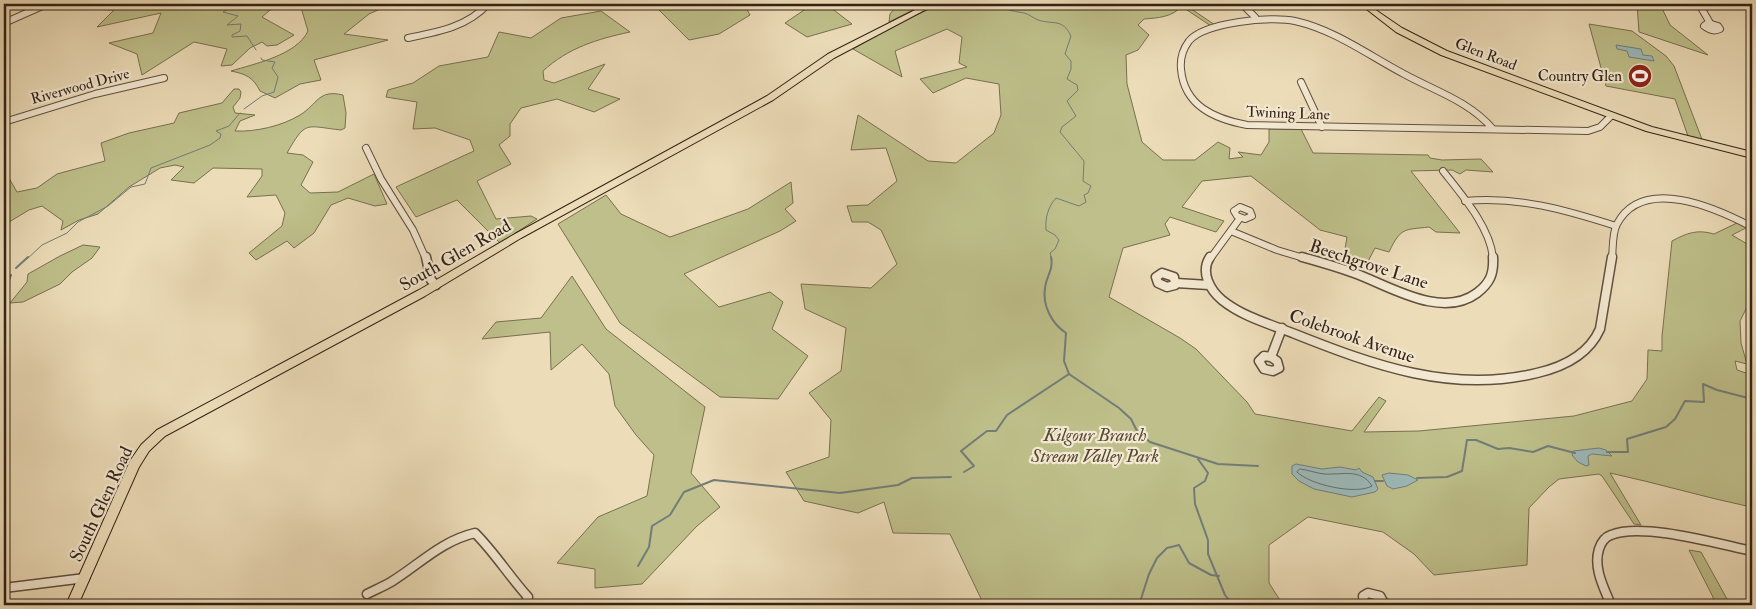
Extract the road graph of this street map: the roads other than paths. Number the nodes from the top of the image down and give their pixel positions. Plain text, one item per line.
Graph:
1 (47, 4) edge
2 (488, 4) edge
3 (932, 4) edge
4 (1242, 4) edge
5 (1364, 4) edge
6 (1700, 4) edge
7 (1255, 17) junction
8 (4, 23) edge
9 (1710, 24) dead end
10 (408, 38) dead end
11 (164, 78) dead end
12 (1301, 82) dead end
13 (1611, 116) junction
14 (4, 122) edge
15 (1322, 127) junction
16 (1493, 129) junction
17 (366, 148) dead end
18 (1752, 155) edge
19 (1443, 171) dead end
20 (1465, 201) junction
21 (1240, 218) dead end
22 (1616, 226) junction
23 (1752, 227) edge
24 (1231, 231) junction
25 (1176, 283) dead end
26 (436, 285) junction
27 (1209, 285) junction
28 (1282, 328) junction
29 (1271, 357) dead end
30 (1752, 551) edge
31 (85, 578) junction
32 (4, 588) edge
33 (366, 594) dead end
34 (72, 605) edge
35 (525, 605) edge
36 (1364, 605) edge
37 (1385, 605) edge
38 (1611, 605) edge

1 - 8 street
2 - 10 street
3 - 26 main road, South Glen Road
4 - 7 street
5 - 13 main road, Glen Road
6 - 9 street
7 - 15 street, Twining Lane
7 - 16 street, Twining Lane
11 - 14 street, Riverwood Drive
12 - 15 street
13 - 16 street, Twining Lane
13 - 18 main road, Glen Road
15 - 16 street, Twining Lane
17 - 26 street
19 - 20 street, Beechgrove Lane
20 - 22 street
20 - 24 street, Beechgrove Lane
21 - 24 street
22 - 23 street, Colebrook Avenue
22 - 28 street, Colebrook Avenue
24 - 27 street
25 - 27 street
26 - 31 main road, South Glen Road
27 - 28 street, Colebrook Avenue
28 - 29 street
30 - 38 street
31 - 32 street
31 - 34 main road, South Glen Road
33 - 35 street
36 - 37 street

